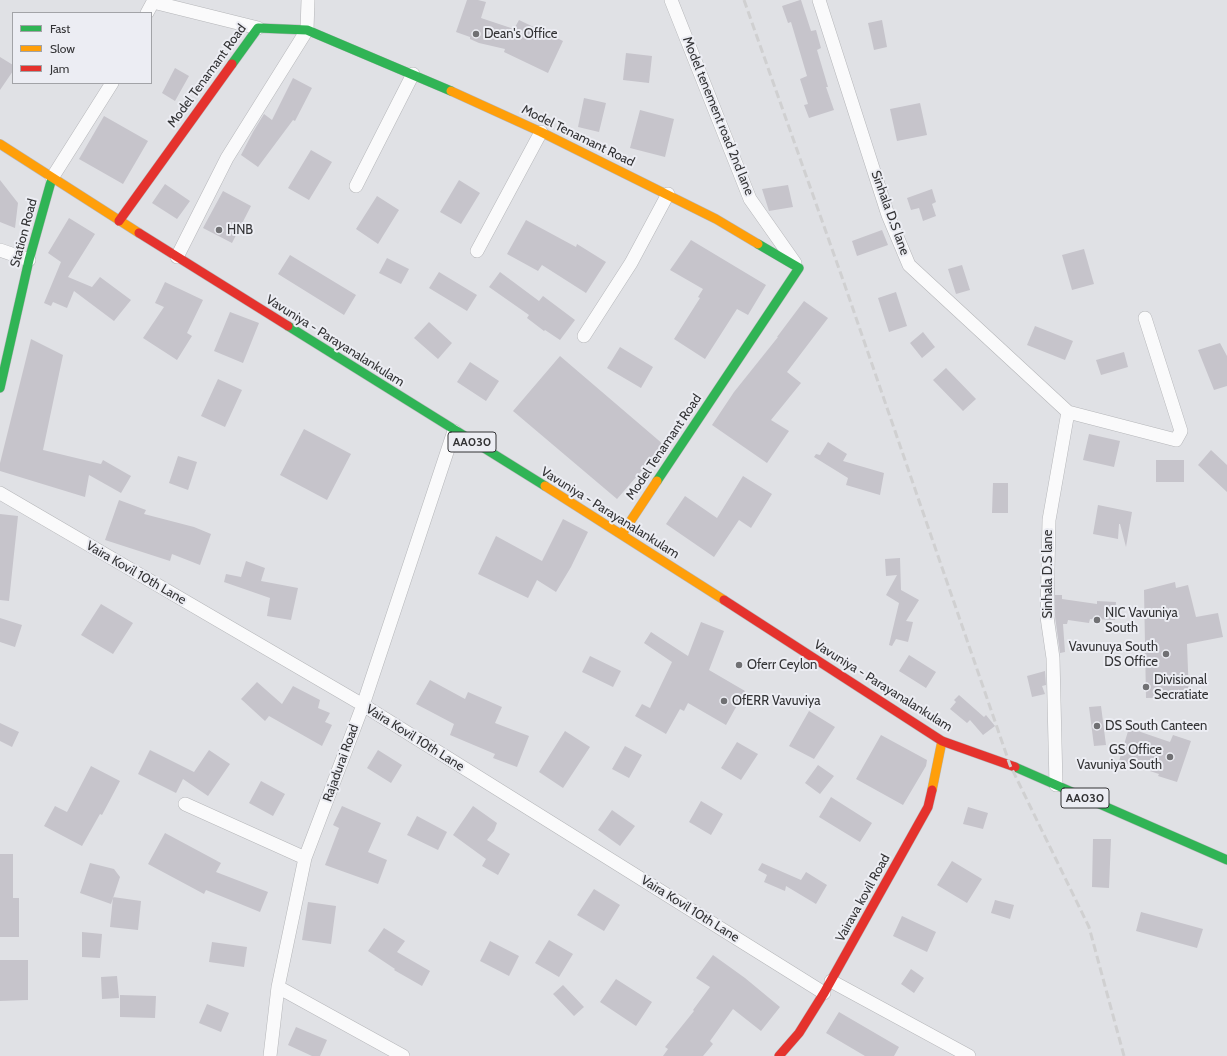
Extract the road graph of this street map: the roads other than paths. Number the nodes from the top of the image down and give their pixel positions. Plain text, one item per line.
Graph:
1 (308, 0) edge
2 (671, 0) edge
3 (819, 0) edge
4 (150, 5) edge
5 (258, 28) junction
6 (307, 30) junction
7 (413, 74) junction
8 (111, 84) edge
9 (541, 132) junction
10 (0, 144) edge
11 (52, 178) junction
12 (356, 186) dead end
13 (668, 194) junction
14 (119, 221) junction
15 (0, 250) edge
16 (477, 251) dead end
17 (177, 257) junction
18 (29, 260) junction
19 (799, 268) junction
20 (1145, 318) dead end
21 (584, 336) dead end
22 (4, 347) edge
23 (0, 388) edge
24 (1068, 412) junction
25 (454, 431) junction
26 (0, 493) edge
27 (622, 534) junction
28 (363, 705) junction
29 (942, 741) junction
30 (1056, 785) junction
31 (184, 804) dead end
32 (305, 858) junction
33 (1227, 860) edge
34 (831, 981) junction
35 (278, 987) junction
36 (824, 993) junction
37 (270, 1056) edge
38 (403, 1056) edge
39 (779, 1056) edge
40 (969, 1056) edge

1 - 6 street
2 - 19 street, Model tenement road 2nd lane
3 - 24 street, Sinhala D.S lane
4 - 5 street
5 - 6 main road, Model Tenamant Road
5 - 14 main road, Model Tenamant Road
6 - 7 main road, Model Tenamant Road
6 - 17 street
7 - 9 main road, Model Tenamant Road
7 - 12 street
8 - 11 street
9 - 13 main road, Model Tenamant Road
9 - 16 street
10 - 11 main road, Vavuniya - Parayanalankulam / AA030
11 - 14 main road, Vavuniya - Parayanalankulam / AA030
11 - 18 main road, Station Road
13 - 19 main road, Model Tenamant Road
13 - 21 street
14 - 17 main road, Vavuniya - Parayanalankulam / AA030
15 - 18 street
17 - 25 main road, Vavuniya - Parayanalankulam / AA030
18 - 22 main road, Station Road
19 - 27 main road, Model Tenamant Road
20 - 24 street, Sinhala D.S lane
22 - 23 main road, Station Road
24 - 30 street, Sinhala D.S lane
25 - 27 main road, Vavuniya - Parayanalankulam / AA030
25 - 28 street, Rajadurai Road
26 - 28 street, Vaira Kovil 10th Lane
27 - 29 main road, Vavuniya - Parayanalankulam / AA030
28 - 32 street, Rajadurai Road
28 - 36 street, Vaira Kovil 10th Lane
29 - 30 main road, Vavuniya - Parayanalankulam / AA030
29 - 34 main road, Vairava kovil Road
30 - 33 main road, Vavuniya - Parayanalankulam / AA030
31 - 32 street
32 - 35 street, Rajadurai Road
34 - 36 main road, Vairava kovil Road
34 - 40 street
35 - 37 street, Rajadurai Road
35 - 38 street
36 - 39 main road, Vairava kovil Road

